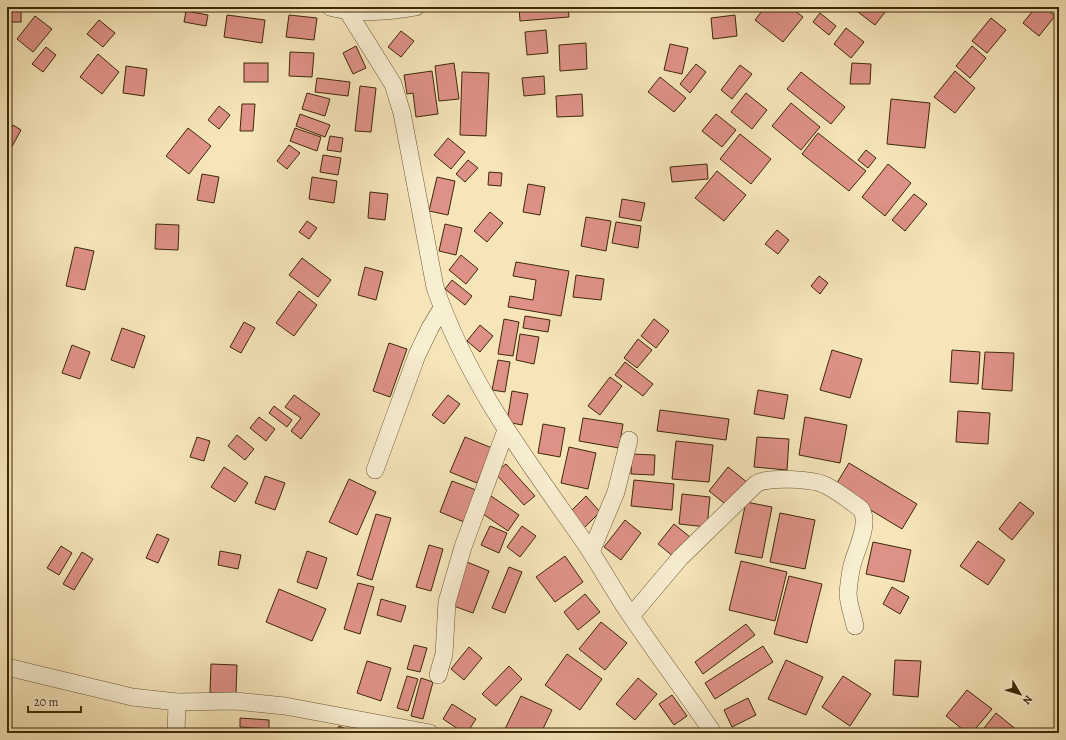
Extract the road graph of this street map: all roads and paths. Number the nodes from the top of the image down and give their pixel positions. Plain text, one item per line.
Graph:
1 (330, 7) edge
2 (416, 7) edge
3 (348, 12) junction
4 (442, 308) junction
5 (506, 430) junction
6 (629, 440) dead end
7 (375, 470) dead end
8 (591, 552) junction
9 (631, 616) junction
10 (855, 626) dead end
11 (7, 667) edge
12 (438, 675) dead end
13 (177, 702) junction
14 (176, 733) edge
15 (430, 733) edge
16 (713, 733) edge

1 - 3 street
2 - 3 street
3 - 4 street
4 - 5 street
4 - 7 street
5 - 8 street
5 - 12 street
6 - 8 street
8 - 9 street
9 - 10 street
9 - 16 street
11 - 13 street
13 - 14 street
13 - 15 street

